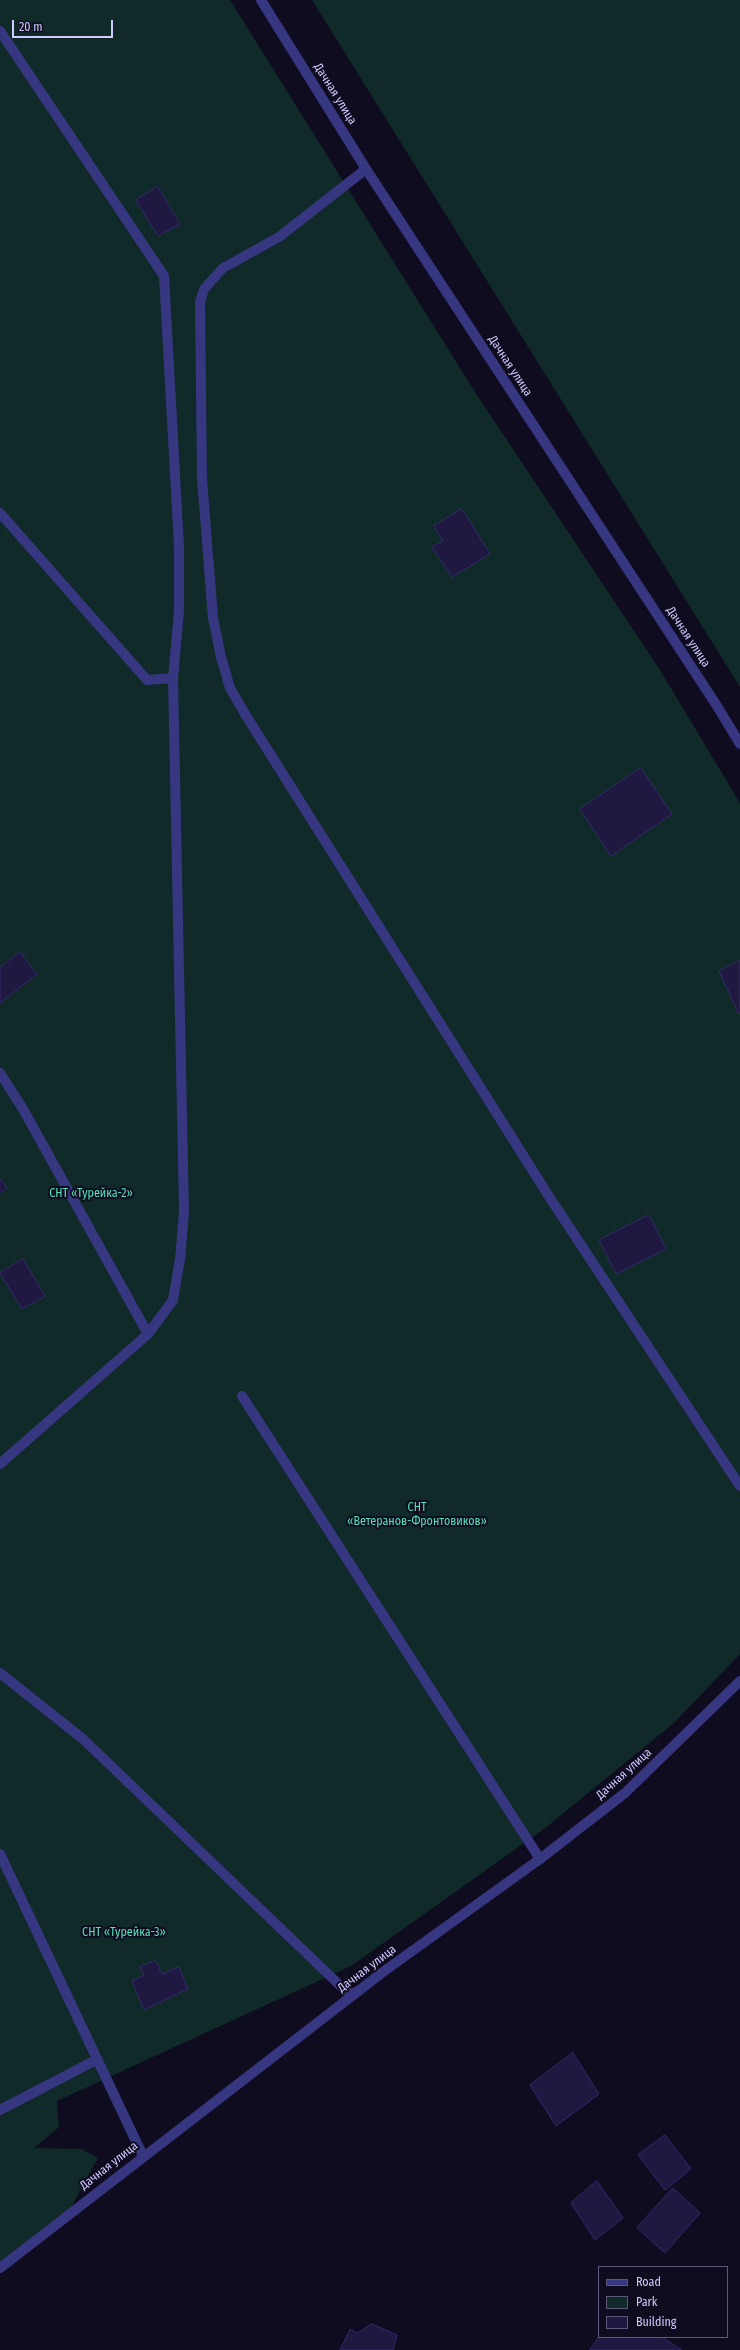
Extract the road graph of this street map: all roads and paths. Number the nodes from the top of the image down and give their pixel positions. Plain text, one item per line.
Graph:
1 (261, 0) edge
2 (0, 31) edge
3 (366, 169) junction
4 (0, 513) edge
5 (173, 678) junction
6 (740, 744) edge
7 (0, 1073) edge
8 (148, 1334) junction
9 (242, 1396) dead end
10 (0, 1464) edge
11 (740, 1486) edge
12 (0, 1673) edge
13 (740, 1681) edge
14 (0, 1854) edge
15 (540, 1859) junction
16 (364, 1986) junction
17 (96, 2060) junction
18 (0, 2110) edge
19 (143, 2156) junction
20 (0, 2268) edge

1 - 3 street, Дачная улица
2 - 5 street
3 - 6 street, Дачная улица
3 - 11 street
4 - 5 street
5 - 8 street
7 - 8 street
8 - 10 street
9 - 15 street
12 - 16 street
13 - 15 street, Дачная улица
14 - 17 street
15 - 16 street, Дачная улица
16 - 19 street, Дачная улица
17 - 18 street
17 - 19 street
19 - 20 street, Дачная улица

